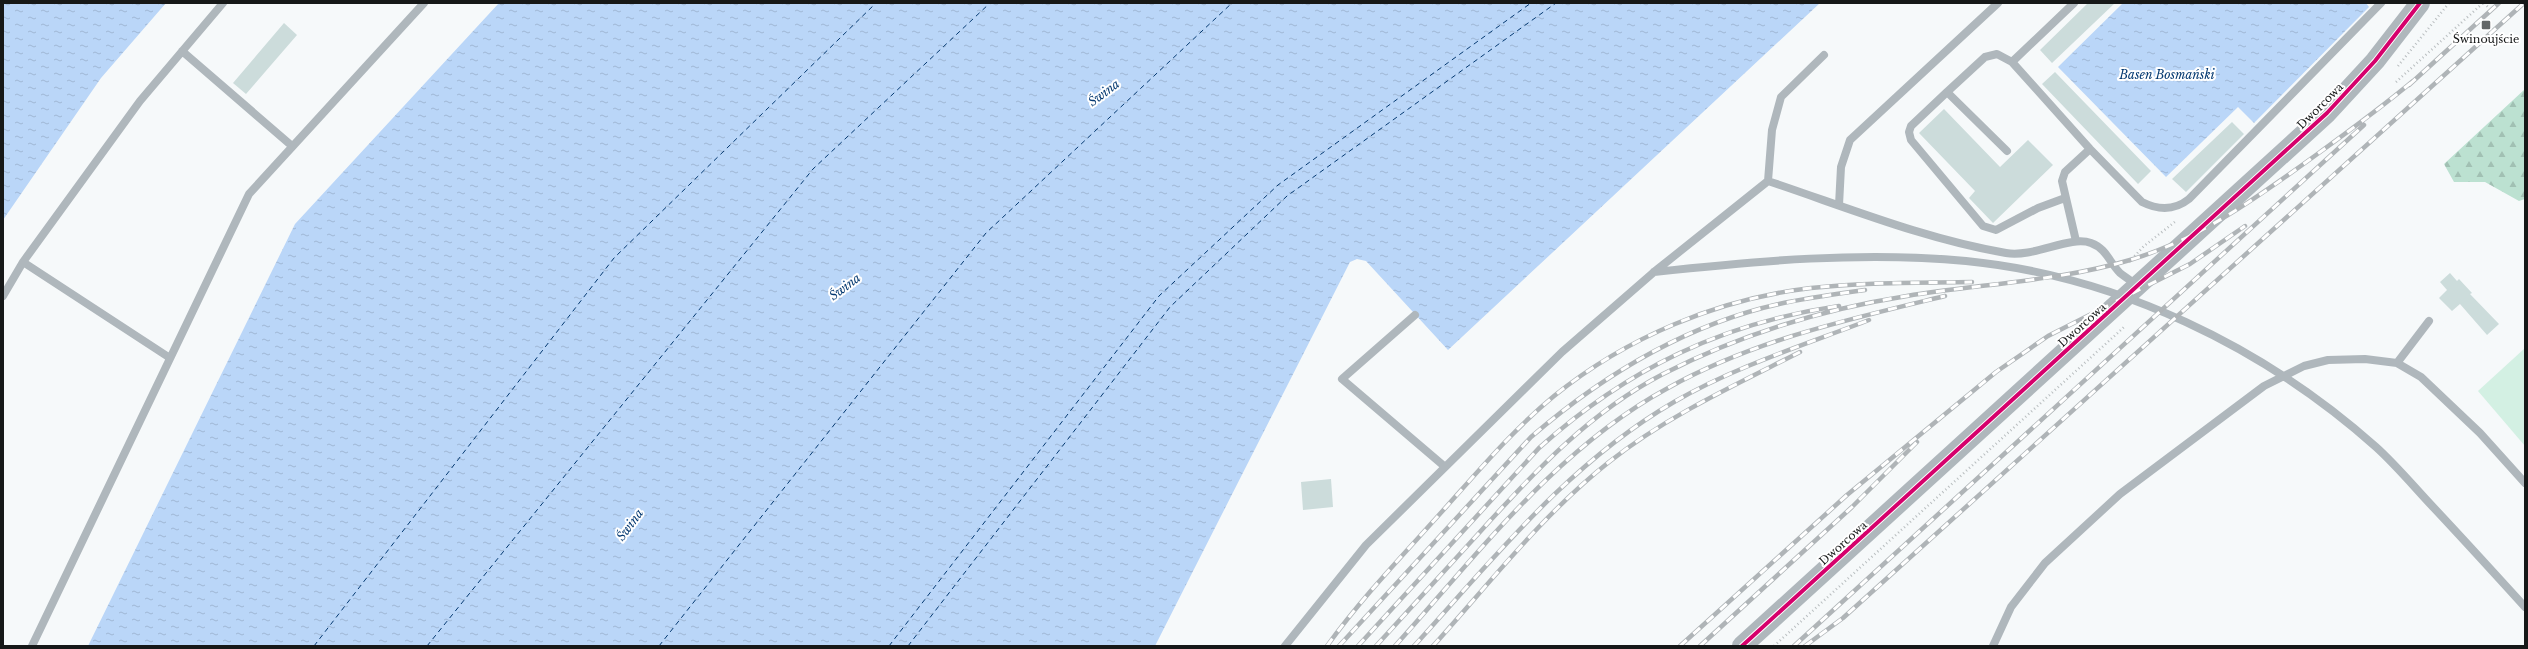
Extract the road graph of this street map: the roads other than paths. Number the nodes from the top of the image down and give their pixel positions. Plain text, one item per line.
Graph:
1 (223, 3) edge
2 (424, 3) edge
3 (1998, 3) edge
4 (2074, 3) edge
5 (2381, 3) edge
6 (2420, 3) edge
7 (182, 51) junction
8 (1824, 55) dead end
9 (2012, 62) junction
10 (1947, 92) junction
11 (292, 146) junction
12 (2090, 149) junction
13 (2007, 151) dead end
14 (1768, 181) junction
15 (2065, 198) junction
16 (1839, 205) junction
17 (2076, 241) junction
18 (23, 262) junction
19 (1654, 272) junction
20 (2139, 287) junction
21 (3, 296) edge
22 (1415, 315) dead end
23 (2429, 321) dead end
24 (170, 358) junction
25 (2397, 363) junction
26 (1444, 466) junction
27 (2525, 483) edge
28 (2525, 608) edge
29 (32, 646) edge
30 (1284, 646) edge
31 (1742, 646) edge
32 (1993, 646) edge

1 - 7 lane
2 - 11 lane
3 - 16 lane
4 - 9 lane
5 - 12 lane
6 - 20 street, Dworcowa
7 - 11 lane
7 - 18 lane
8 - 14 lane
9 - 10 lane
9 - 12 lane
10 - 13 lane
10 - 15 lane
11 - 24 lane
12 - 15 lane
14 - 16 lane
14 - 19 lane
15 - 17 lane
16 - 17 lane
17 - 20 lane
18 - 21 lane
18 - 24 lane
19 - 26 lane
19 - 28 lane
20 - 31 street, Dworcowa
22 - 26 lane
23 - 25 lane
24 - 29 lane
25 - 27 lane
25 - 32 lane
26 - 30 lane

